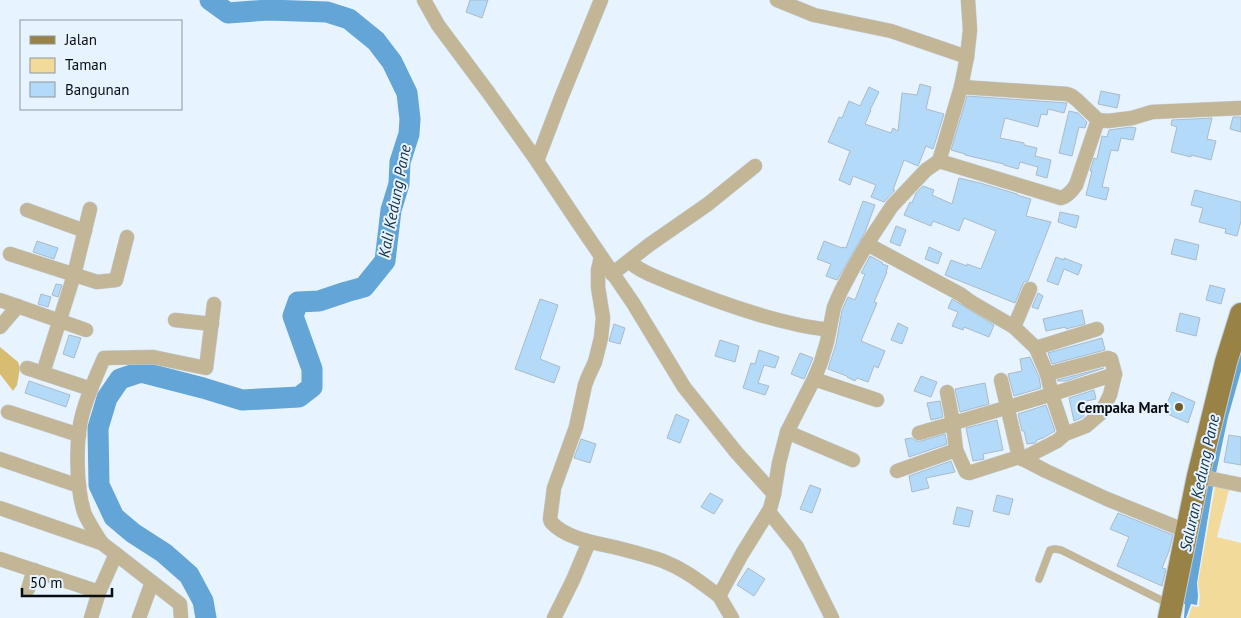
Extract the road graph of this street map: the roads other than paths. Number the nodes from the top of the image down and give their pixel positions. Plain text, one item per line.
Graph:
1 (424, 0) edge
2 (601, 0) edge
3 (777, 0) edge
4 (968, 0) edge
5 (967, 57) junction
6 (961, 87) junction
7 (1241, 108) edge
8 (1098, 120) junction
9 (538, 161) junction
10 (938, 161) junction
11 (755, 166) dead end
12 (90, 209) dead end
13 (27, 210) dead end
14 (84, 231) junction
15 (127, 237) dead end
16 (867, 244) junction
17 (10, 254) dead end
18 (629, 261) junction
19 (607, 266) junction
20 (74, 275) junction
21 (1030, 289) dead end
22 (0, 300) edge
23 (214, 304) dead end
24 (18, 306) junction
25 (175, 320) dead end
26 (60, 321) junction
27 (212, 324) junction
28 (1240, 326) edge
29 (0, 327) edge
30 (1014, 327) junction
31 (1097, 329) dead end
32 (86, 330) dead end
33 (829, 330) junction
34 (1036, 348) junction
35 (27, 368) dead end
36 (43, 373) junction
37 (1047, 374) junction
38 (1114, 374) junction
39 (814, 380) junction
40 (1001, 380) dead end
41 (91, 389) junction
42 (947, 392) dead end
43 (1052, 395) junction
44 (877, 400) dead end
45 (1007, 407) junction
46 (8, 412) dead end
47 (953, 423) junction
48 (787, 432) junction
49 (919, 433) dead end
50 (1065, 434) junction
51 (79, 435) junction
52 (956, 450) junction
53 (1021, 458) junction
54 (0, 459) edge
55 (853, 460) dead end
56 (897, 471) dead end
57 (1207, 477) junction
58 (1241, 484) edge
59 (79, 486) junction
60 (772, 503) junction
61 (0, 508) edge
62 (1186, 531) junction
63 (589, 542) junction
64 (102, 543) junction
65 (116, 554) junction
66 (0, 559) edge
67 (34, 570) junction
68 (1039, 579) dead end
69 (152, 582) junction
70 (28, 589) dead end
71 (99, 592) junction
72 (719, 596) junction
73 (1171, 612) edge
74 (91, 618) edge
75 (138, 618) edge
76 (181, 618) edge
77 (554, 618) edge
78 (732, 618) edge
79 (832, 618) edge

1 - 9 street
2 - 9 street
3 - 5 street
4 - 5 street
5 - 6 street
6 - 8 street
6 - 10 street
7 - 8 street
8 - 10 street
9 - 19 street
10 - 16 street
11 - 18 street
12 - 14 street
13 - 14 street
14 - 20 street
15 - 20 street
16 - 30 street
16 - 33 street
17 - 20 street
18 - 19 street
18 - 33 street
19 - 60 street
19 - 63 street
20 - 26 street
21 - 30 street
22 - 24 street
23 - 27 street
24 - 26 street
24 - 29 street
25 - 27 street
26 - 32 street
26 - 36 street
27 - 41 street
28 - 57 main road
30 - 34 street
31 - 34 street
33 - 39 street
34 - 37 street
35 - 36 street
36 - 41 street
37 - 38 street
37 - 43 street
38 - 43 street
38 - 50 street
39 - 44 street
39 - 48 street
40 - 45 street
41 - 51 street
42 - 47 street
43 - 45 street
43 - 50 street
45 - 47 street
45 - 53 street
46 - 51 street
47 - 49 street
47 - 52 street
48 - 55 street
48 - 60 street
50 - 53 street
51 - 59 street
52 - 53 street
52 - 56 street
53 - 62 street
54 - 59 street
57 - 58 street
57 - 62 main road
59 - 64 street
60 - 72 street
60 - 79 street
61 - 64 street
62 - 73 main road
63 - 72 street
63 - 77 street
64 - 65 street
65 - 69 street
65 - 71 street
66 - 67 street
67 - 70 street
67 - 71 street
68 - 73 lane
69 - 75 street
69 - 76 street
71 - 74 street
72 - 78 street

